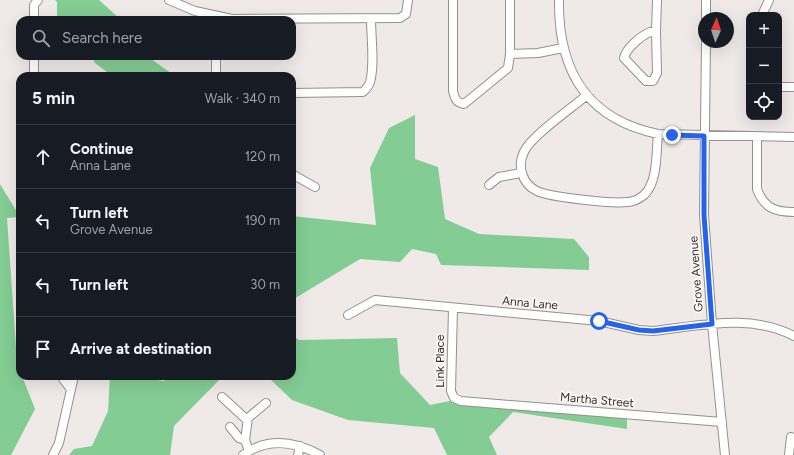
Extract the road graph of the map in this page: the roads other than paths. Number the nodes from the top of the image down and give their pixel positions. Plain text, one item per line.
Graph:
1 (38, 0) edge
2 (169, 0) edge
3 (408, 0) edge
4 (453, 0) edge
5 (510, 0) edge
6 (559, 0) edge
7 (657, 0) edge
8 (706, 0) edge
9 (769, 0) edge
10 (706, 12) edge
11 (763, 12) edge
12 (34, 16) edge
13 (209, 16) edge
14 (296, 19) edge
15 (371, 19) junction
16 (656, 32) junction
17 (563, 48) junction
18 (706, 48) edge
19 (510, 54) junction
20 (34, 60) edge
21 (216, 60) edge
22 (34, 72) edge
23 (216, 72) edge
24 (782, 87) edge
25 (794, 87) edge
26 (296, 93) edge
27 (587, 95) junction
28 (658, 134) junction
29 (704, 136) junction
30 (757, 137) junction
31 (794, 137) edge
32 (521, 173) junction
33 (296, 176) edge
34 (489, 185) dead end
35 (315, 187) dead end
36 (794, 212) edge
37 (453, 308) junction
38 (348, 315) dead end
39 (712, 324) junction
40 (793, 334) edge
41 (64, 380) edge
42 (73, 380) edge
43 (70, 388) junction
44 (222, 397) dead end
45 (470, 401) joint
46 (266, 403) dead end
47 (247, 420) junction
48 (722, 422) junction
49 (230, 427) dead end
50 (791, 437) dead end
51 (245, 440) junction
52 (300, 446) junction
53 (246, 453) edge
54 (53, 455) edge
55 (298, 455) edge
56 (320, 455) edge
57 (725, 455) edge
58 (789, 455) edge

1 - 12 street
2 - 13 street
3 - 15 street
4 - 19 street
5 - 19 street
6 - 17 street
7 - 16 street
8 - 10 street
9 - 11 street
14 - 15 street
15 - 26 street
16 - 16 street
17 - 19 street
17 - 27 street
18 - 29 street, Grove Avenue
20 - 22 street
21 - 23 street
24 - 25 street
27 - 28 street
27 - 32 street
28 - 29 street
28 - 32 street
29 - 30 street
29 - 39 street, Grove Avenue
30 - 31 street
30 - 36 street
32 - 34 street
33 - 35 street
37 - 38 street, Anna Lane
37 - 39 street, Anna Lane
37 - 45 street, Link Place
39 - 40 street, Anna Lane
39 - 48 street, Grove Avenue
41 - 43 street
42 - 43 street
43 - 54 street
44 - 47 street
45 - 48 street, Martha Street
46 - 47 street
47 - 51 street
48 - 57 street, Grove Avenue
49 - 51 street
50 - 58 street
51 - 53 street
52 - 53 street
52 - 55 street
52 - 56 street

